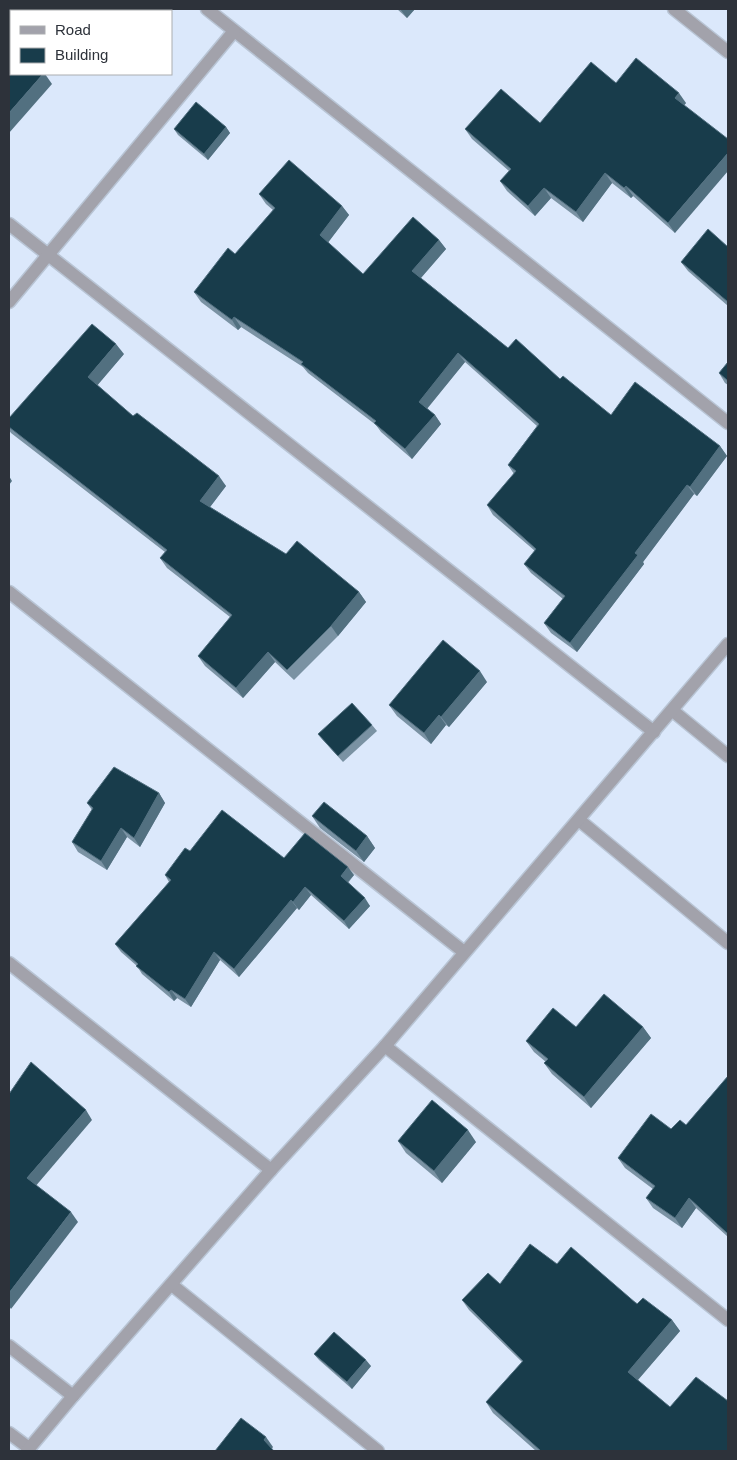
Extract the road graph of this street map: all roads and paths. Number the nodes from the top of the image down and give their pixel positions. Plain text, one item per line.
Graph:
1 (207, 9) edge
2 (674, 9) edge
3 (234, 30) junction
4 (728, 52) edge
5 (9, 224) edge
6 (48, 255) junction
7 (9, 302) edge
8 (728, 423) edge
9 (9, 592) edge
10 (728, 644) edge
11 (673, 710) junction
12 (654, 732) junction
13 (728, 756) edge
14 (578, 820) junction
15 (728, 943) edge
16 (464, 952) junction
17 (9, 963) edge
18 (385, 1046) junction
19 (272, 1170) junction
20 (172, 1285) junction
21 (728, 1320) edge
22 (9, 1346) edge
23 (73, 1396) junction
24 (9, 1433) edge
25 (28, 1450) edge
26 (378, 1451) edge

1 - 3 street
2 - 4 street
3 - 6 street
3 - 8 street
5 - 6 street
6 - 7 street
6 - 12 street
9 - 16 street
10 - 11 street
11 - 12 street
11 - 13 street
12 - 14 street
14 - 15 street
14 - 16 street
16 - 18 street
17 - 19 street
18 - 19 street
18 - 21 street
19 - 20 street
20 - 23 street
20 - 26 street
22 - 23 street
23 - 25 street
24 - 25 street

